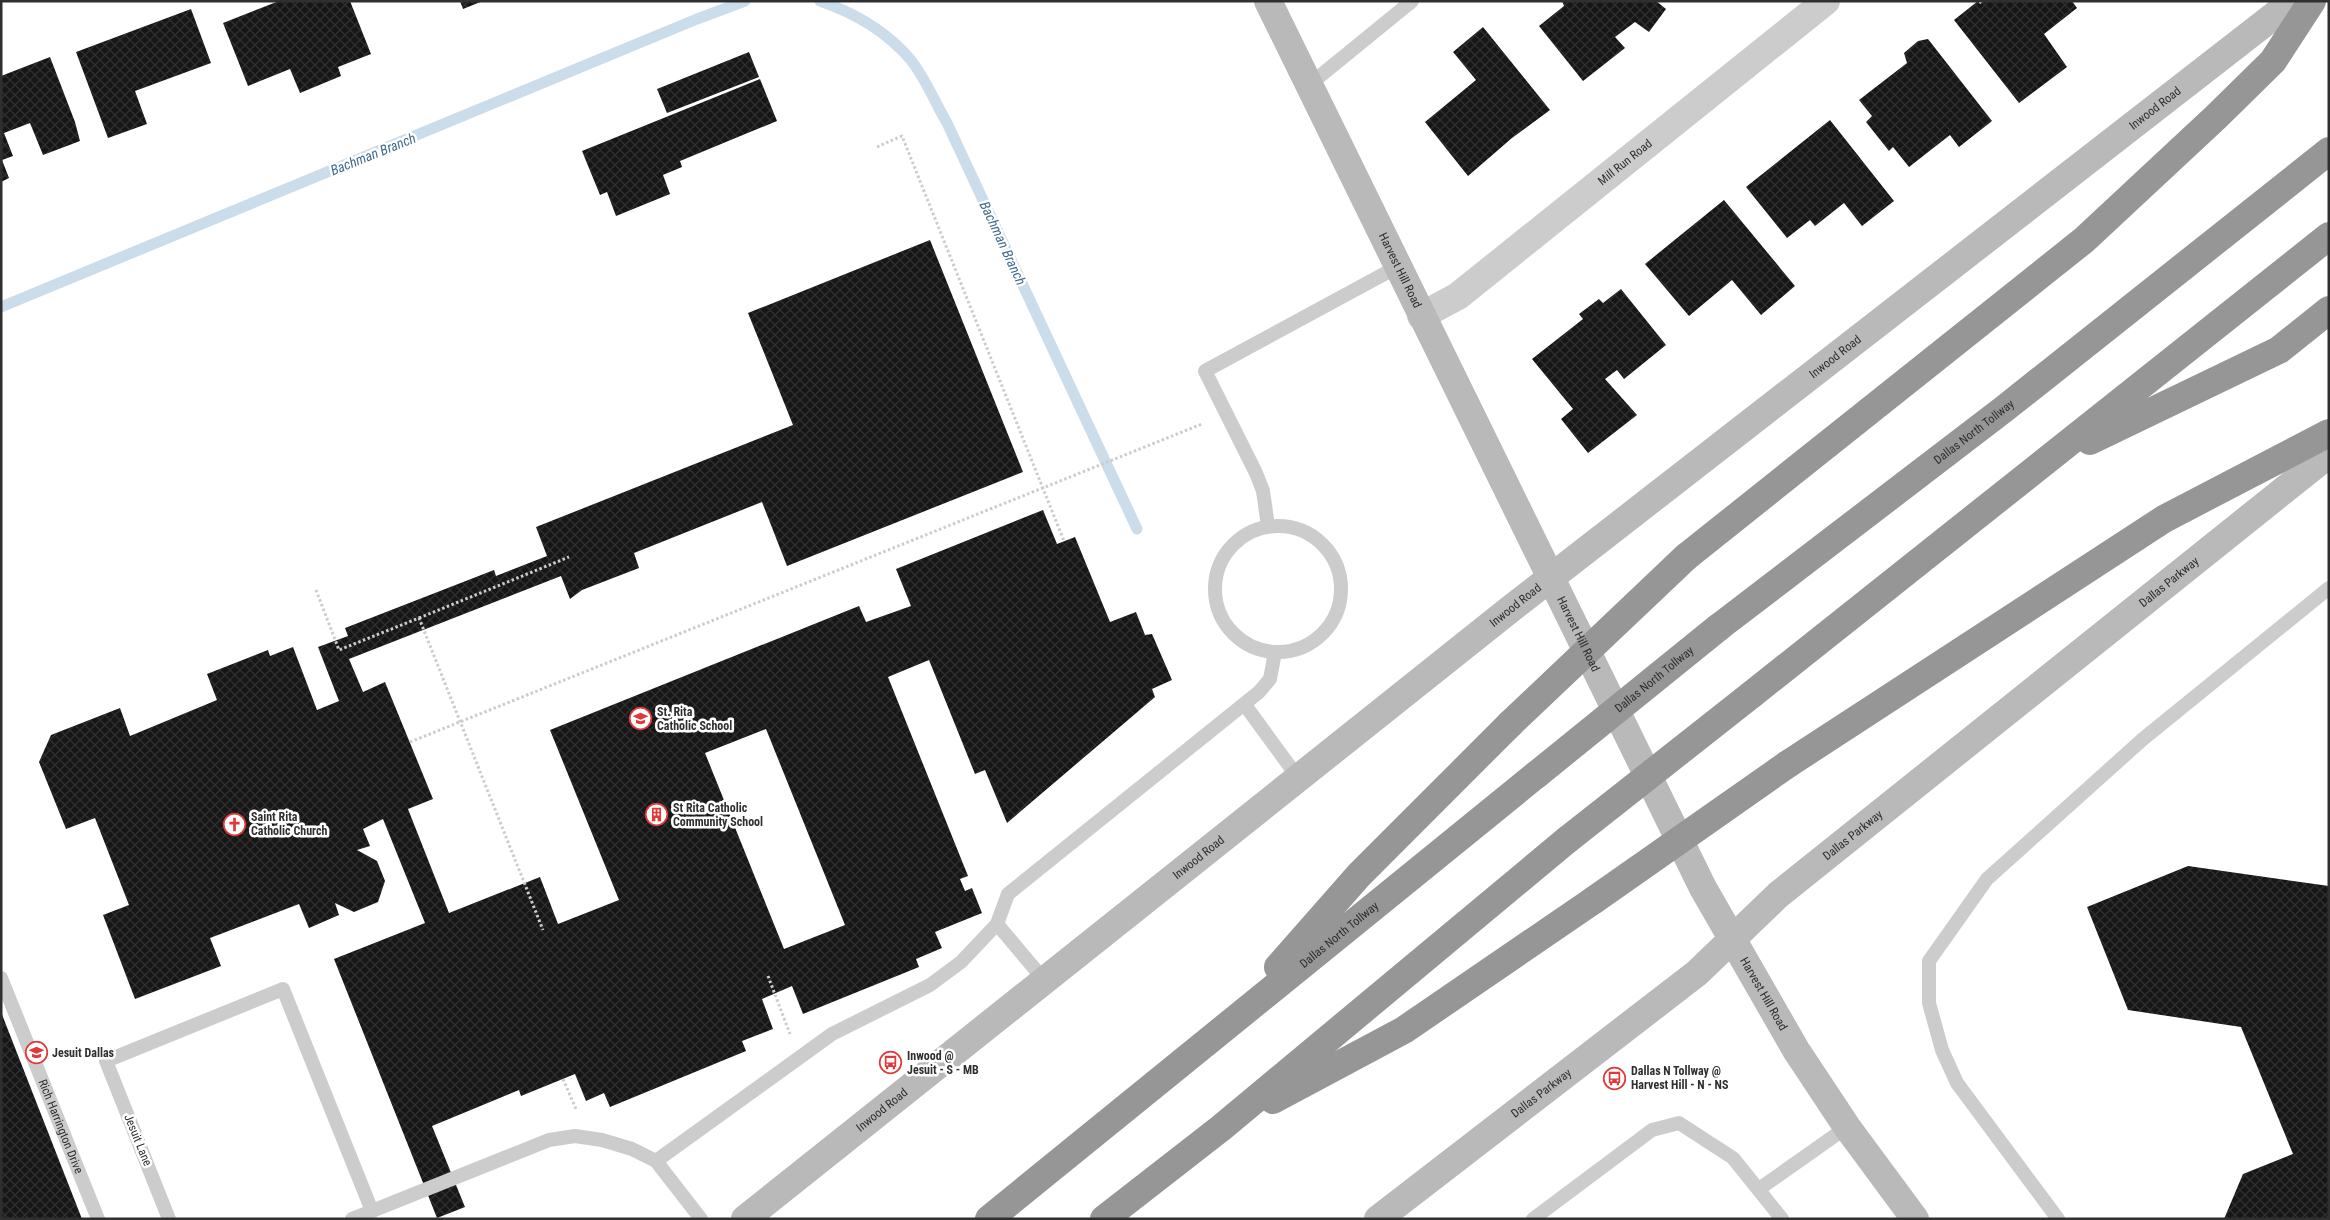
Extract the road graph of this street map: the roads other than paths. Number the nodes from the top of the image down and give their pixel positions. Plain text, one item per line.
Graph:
1 (1268, 1) edge
2 (1412, 1) edge
3 (1826, 1) edge
4 (2293, 1) edge
5 (2312, 1) edge
6 (1309, 85) junction
7 (2329, 151) edge
8 (2329, 236) edge
9 (1397, 267) junction
10 (2329, 310) edge
11 (1421, 316) junction
12 (2329, 433) edge
13 (2329, 454) edge
14 (2047, 461) junction
15 (1268, 526) junction
16 (1550, 579) junction
17 (2329, 588) edge
18 (1275, 652) junction
19 (1244, 705) junction
20 (1299, 779) junction
21 (997, 924) junction
22 (1732, 941) junction
23 (1, 978) edge
24 (1046, 981) junction
25 (1226, 1025) junction
26 (1847, 1127) junction
27 (1220, 1128) junction
28 (656, 1161) junction
29 (1759, 1189) junction
30 (372, 1211) junction
31 (98, 1219) edge
32 (169, 1219) edge
33 (352, 1219) edge
34 (701, 1219) edge
35 (745, 1219) edge
36 (988, 1219) edge
37 (1104, 1219) edge
38 (1378, 1219) edge
39 (1533, 1219) edge
40 (1782, 1219) edge
41 (1915, 1219) edge
42 (2058, 1219) edge

1 - 6 main road, Harvest Hill Road
2 - 6 lane
3 - 11 street, Mill Run Road
4 - 16 main road, Inwood Road
5 - 25 highway, bridge
6 - 9 main road, Harvest Hill Road
7 - 25 highway, Dallas North Tollway, bridge
8 - 14 highway
9 - 11 main road, Harvest Hill Road
9 - 15 lane
10 - 14 highway
11 - 16 main road, Harvest Hill Road
12 - 27 highway, bridge
13 - 22 main road, Dallas Parkway
14 - 27 highway, bridge
15 - 18 lane
15 - 18 lane
16 - 20 main road, Inwood Road
16 - 22 main road, Harvest Hill Road
17 - 42 lane
18 - 19 lane
19 - 20 lane
19 - 21 lane
20 - 24 main road, Inwood Road
21 - 24 lane
21 - 28 lane
22 - 26 main road, Harvest Hill Road
22 - 38 main road, Dallas Parkway
23 - 31 lane, Rich Harrington Drive
24 - 35 main road, Inwood Road
25 - 36 highway, Dallas North Tollway
26 - 29 lane
26 - 41 main road, Harvest Hill Road
27 - 37 highway
28 - 30 lane
28 - 34 lane
29 - 39 lane
29 - 40 lane
30 - 32 lane, Jesuit Lane
30 - 33 lane

